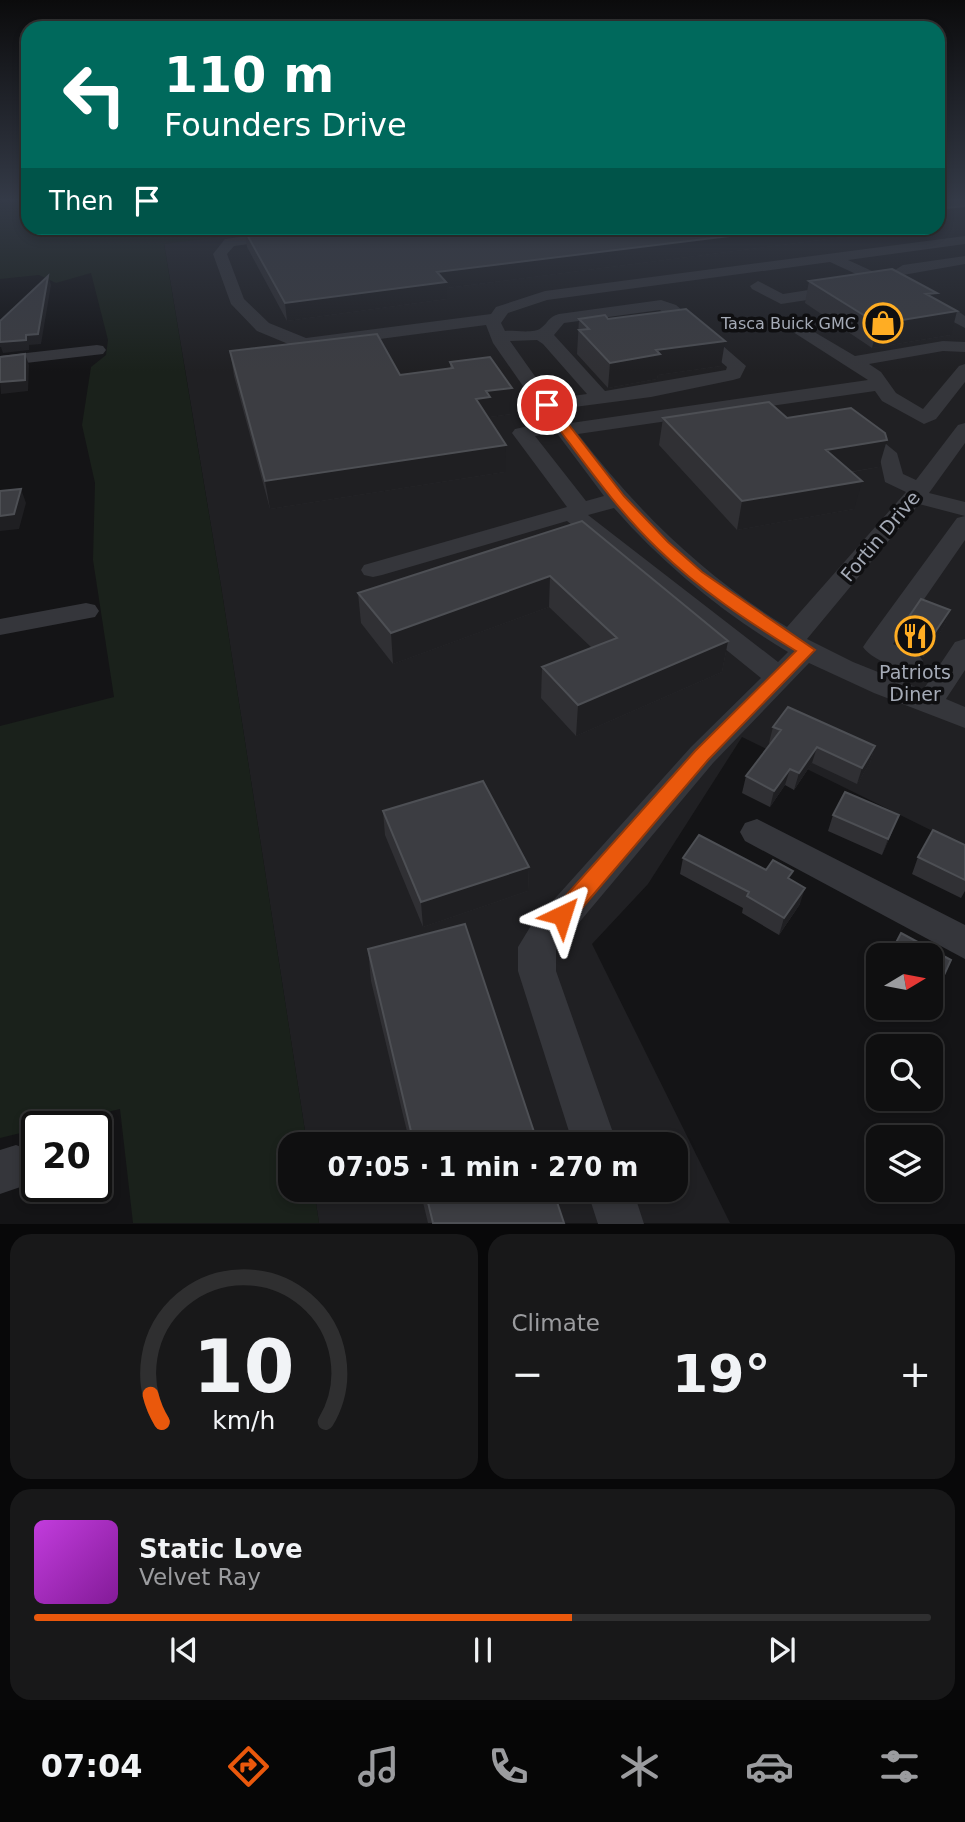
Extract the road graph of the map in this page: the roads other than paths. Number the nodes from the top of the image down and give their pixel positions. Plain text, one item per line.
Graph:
1 (221, 256) edge
2 (838, 256) edge
3 (859, 256) edge
4 (877, 256) edge
5 (965, 260) edge
6 (841, 264) junction
7 (939, 264) junction
8 (903, 270) junction
9 (965, 277) edge
10 (783, 282) dead end
11 (891, 282) junction
12 (931, 284) dead end
13 (781, 299) junction
14 (821, 323) dead end
15 (965, 323) edge
16 (496, 328) junction
17 (800, 328) dead end
18 (541, 335) junction
19 (965, 346) edge
20 (97, 350) dead end
21 (0, 361) edge
22 (852, 362) junction
23 (965, 370) edge
24 (881, 384) junction
25 (811, 395) junction
26 (601, 398) junction
27 (547, 405) junction
28 (564, 428) junction
29 (965, 429) edge
30 (918, 492) junction
31 (620, 499) junction
32 (965, 509) edge
33 (576, 512) junction
34 (965, 523) edge
35 (373, 570) dead end
36 (86, 611) dead end
37 (0, 627) edge
38 (798, 646) junction
39 (965, 648) edge
40 (909, 661) dead end
41 (778, 677) junction
42 (929, 703) junction
43 (965, 718) edge
44 (757, 832) dead end
45 (965, 943) edge
46 (591, 1132) edge
47 (614, 1202) edge
48 (621, 1223) edge

1 - 16 street
2 - 6 street
3 - 6 street
4 - 8 street
5 - 7 street
6 - 11 street
6 - 16 street
7 - 8 street
7 - 9 street
8 - 12 street
10 - 13 street
11 - 13 street
11 - 15 street
13 - 14 street
16 - 18 street
16 - 27 street
17 - 22 street
18 - 26 street
18 - 26 street
19 - 22 street
20 - 21 street
22 - 24 street
23 - 24 street
24 - 25 street
25 - 28 street
25 - 30 street
26 - 27 street
27 - 28 street
28 - 31 street
28 - 33 street
29 - 30 street, Fortin Drive
30 - 32 street
30 - 38 street, Fortin Drive
31 - 33 street
31 - 38 street
33 - 35 street
33 - 41 street
34 - 40 street
36 - 37 street
38 - 41 street
38 - 42 street
39 - 42 street
41 - 46 street
42 - 43 street
44 - 45 street
47 - 48 street

